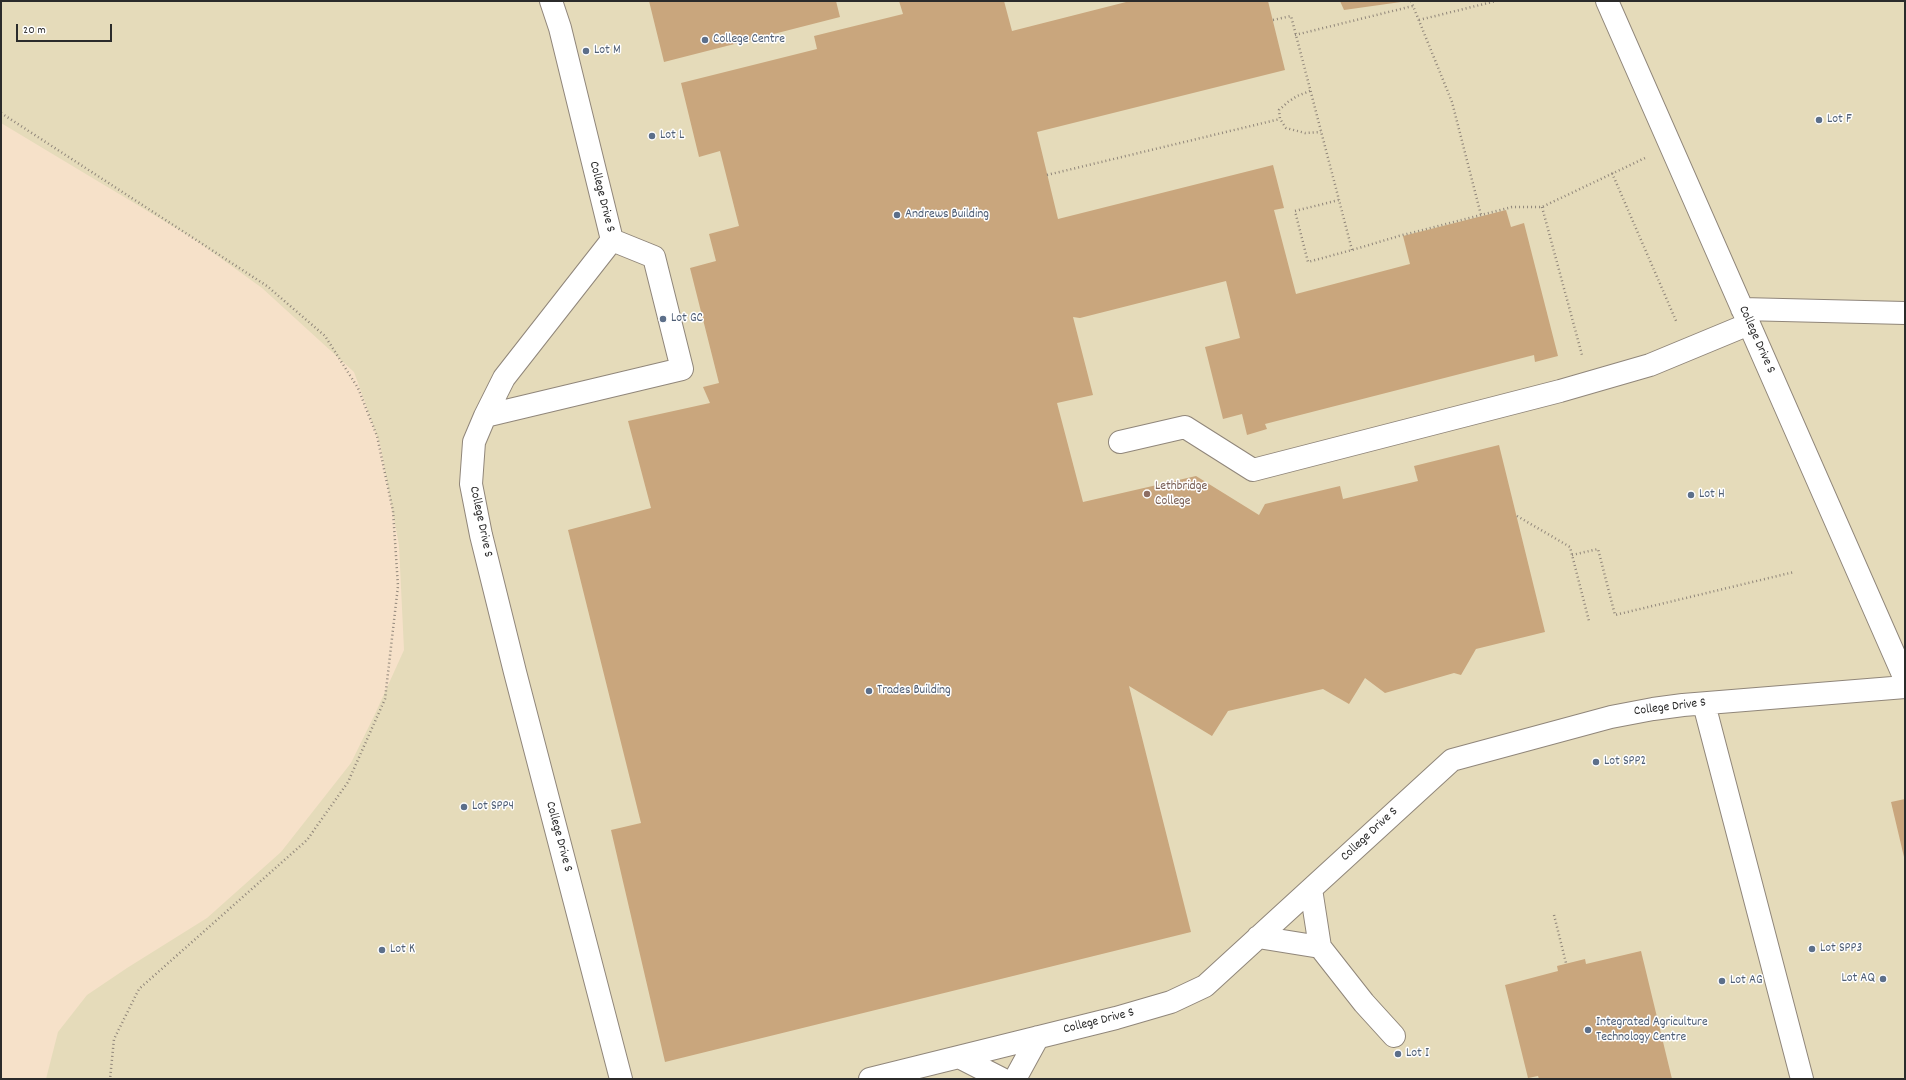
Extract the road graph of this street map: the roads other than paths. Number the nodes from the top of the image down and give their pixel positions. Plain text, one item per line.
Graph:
1 (551, 1) edge
2 (1607, 1) edge
3 (612, 240) junction
4 (1905, 313) edge
5 (1746, 316) junction
6 (484, 416) junction
7 (1120, 442) dead end
8 (1905, 679) edge
9 (1905, 687) edge
10 (1704, 704) junction
11 (1311, 889) junction
12 (1258, 937) junction
13 (1320, 947) junction
14 (1394, 1036) dead end
15 (1038, 1037) junction
16 (959, 1057) junction
17 (621, 1079) edge
18 (870, 1079) edge
19 (1002, 1079) edge
20 (1015, 1079) edge
21 (1802, 1079) edge

1 - 3 street, College Drive S
2 - 5 street, College Drive S
3 - 6 street, College Drive S
3 - 6 street
4 - 5 street
5 - 7 street
5 - 8 street, College Drive S
6 - 17 street, College Drive S
9 - 10 street, College Drive S
10 - 11 street, College Drive S
10 - 21 street
11 - 12 street, College Drive S
11 - 13 street
12 - 13 street
12 - 15 street, College Drive S
13 - 14 street
15 - 16 street, College Drive S
15 - 20 street
16 - 18 street, College Drive S
16 - 19 street

